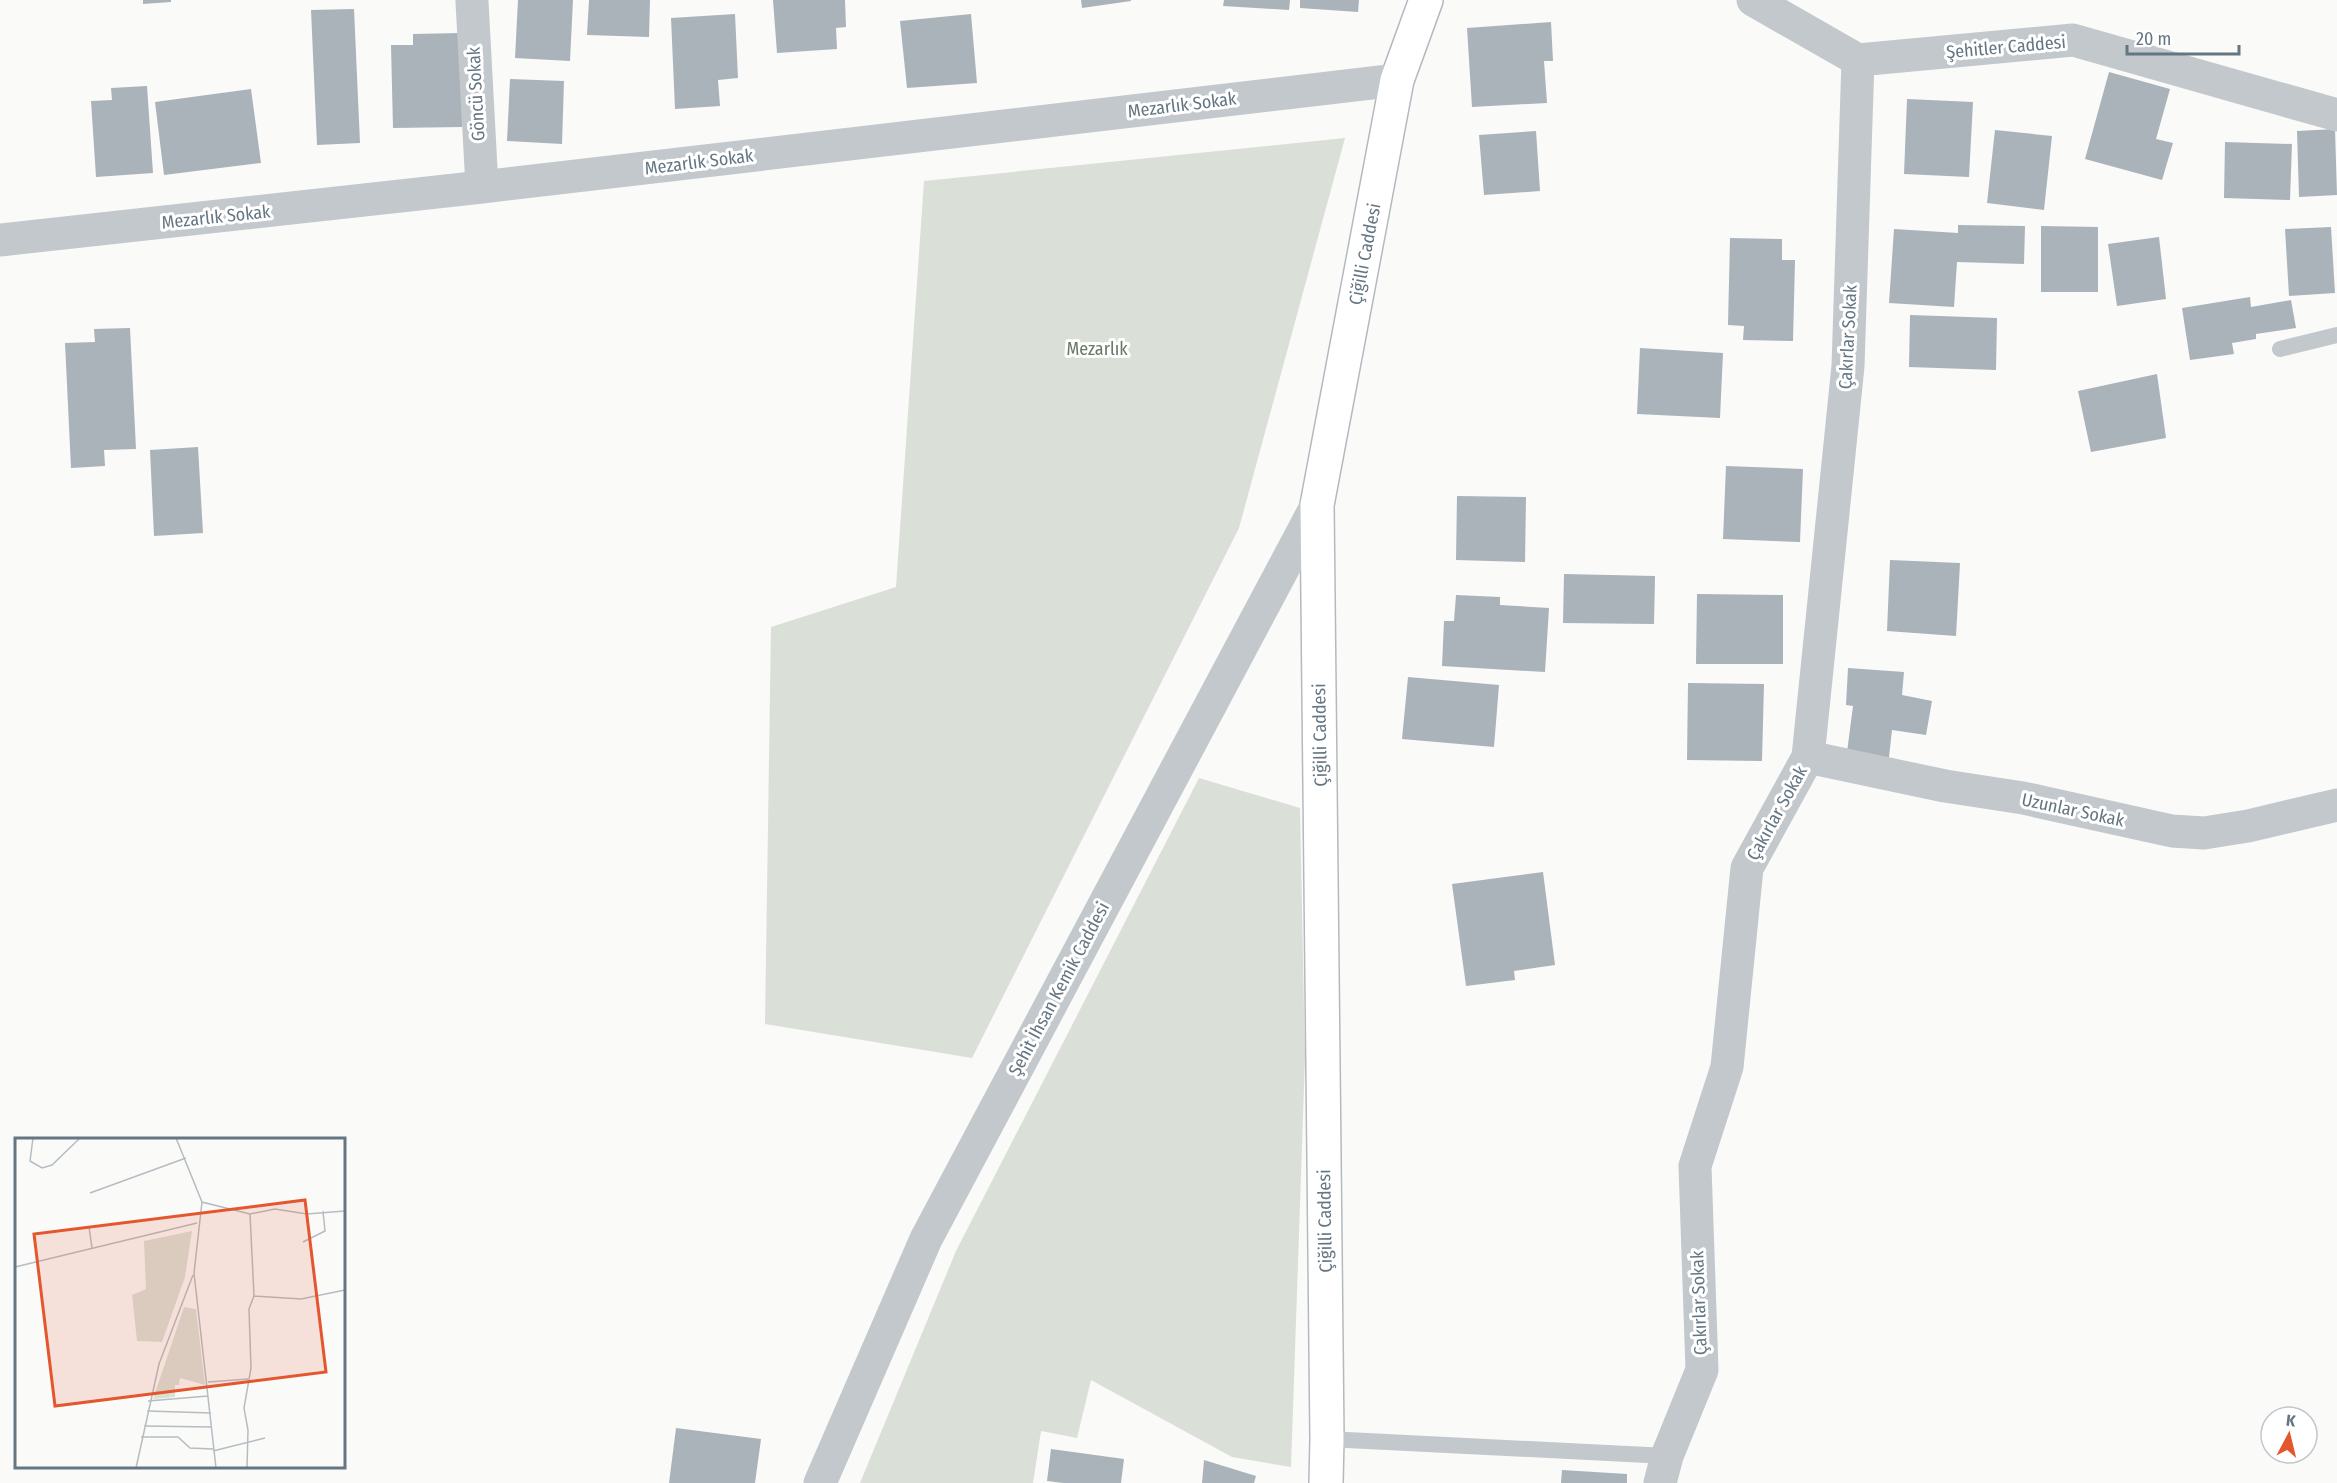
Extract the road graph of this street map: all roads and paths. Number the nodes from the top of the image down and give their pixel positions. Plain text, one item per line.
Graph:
1 (1426, 0) edge
2 (1753, 0) edge
3 (472, 2) edge
4 (1858, 60) junction
5 (1397, 80) junction
6 (2337, 115) edge
7 (482, 187) junction
8 (0, 240) edge
9 (2337, 335) edge
10 (2280, 349) dead end
11 (1317, 505) junction
12 (1808, 757) junction
13 (2337, 805) edge
14 (1327, 1439) junction
15 (1663, 1470) edge
16 (820, 1483) edge
17 (1326, 1483) edge

1 - 5 main road, Çiğilli Caddesi
2 - 4 street
3 - 7 street, Göncü Sokak
4 - 6 street, Şehitler Caddesi
4 - 12 street, Çakırlar Sokak
5 - 7 street, Mezarlık Sokak
5 - 11 main road, Çiğilli Caddesi
7 - 8 street, Mezarlık Sokak
9 - 10 lane
11 - 14 main road, Çiğilli Caddesi
11 - 16 street, Şehit İhsan Kemik Caddesi
12 - 13 street, Uzunlar Sokak
12 - 15 street, Çakırlar Sokak
14 - 15 lane
14 - 17 main road, Çiğilli Caddesi

